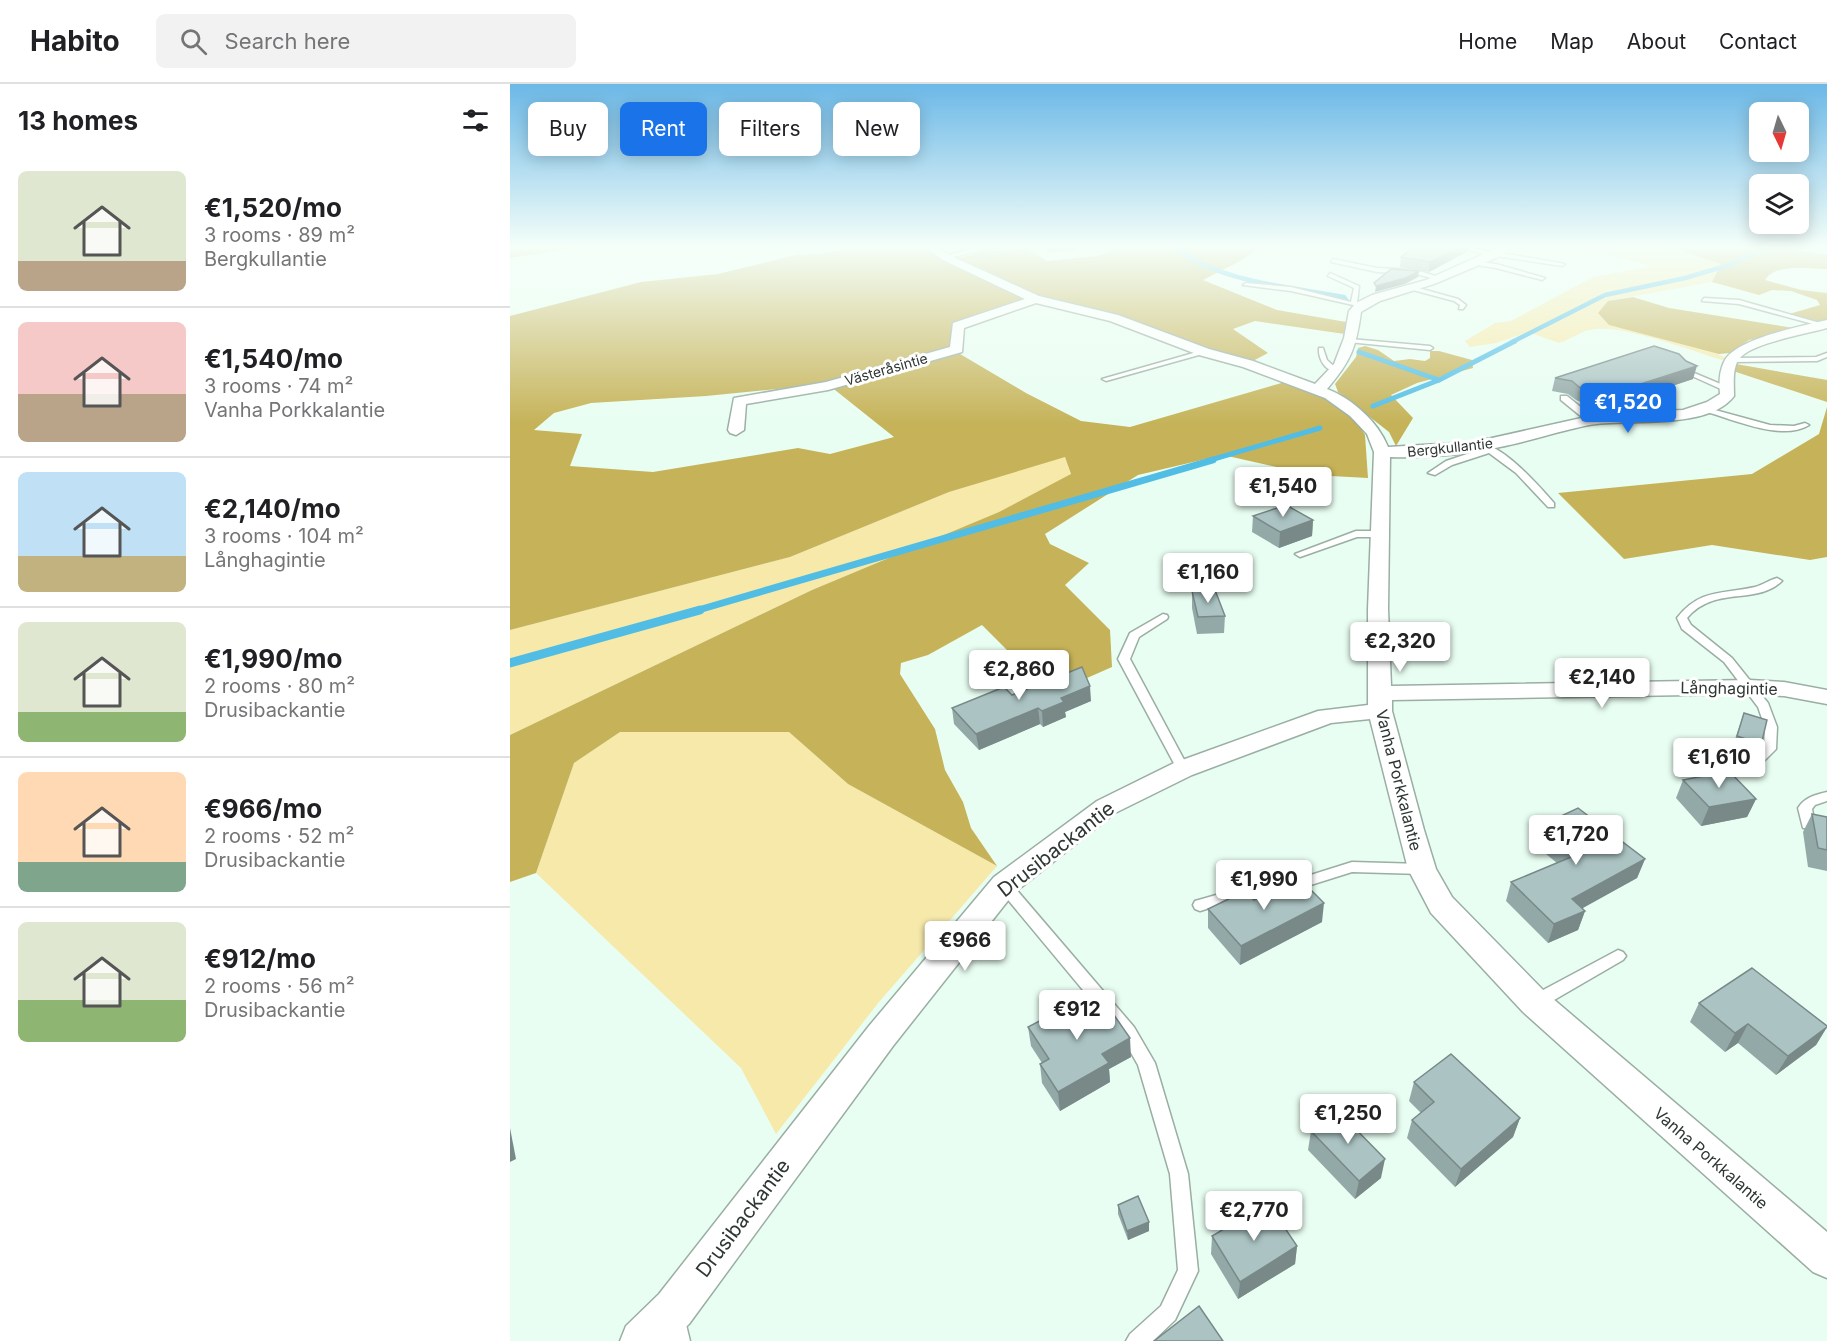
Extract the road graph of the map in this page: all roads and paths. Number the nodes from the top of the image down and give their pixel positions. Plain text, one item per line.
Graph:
1 (1357, 305) edge
2 (1016, 306) edge
3 (1063, 306) edge
4 (1753, 306) edge
5 (1825, 325) edge
6 (1350, 341) junction
7 (1430, 348) dead end
8 (1321, 349) dead end
9 (1203, 352) junction
10 (1827, 355) edge
11 (1731, 360) junction
12 (1683, 362) edge
13 (1335, 370) junction
14 (1106, 379) dead end
15 (1726, 388) junction
16 (1318, 390) junction
17 (1564, 398) dead end
18 (1707, 409) junction
19 (1591, 420) junction
20 (1805, 425) dead end
21 (736, 430) dead end
22 (1485, 448) junction
23 (1382, 452) junction
24 (1432, 473) dead end
25 (1551, 505) dead end
26 (1379, 534) junction
27 (1300, 554) dead end
28 (1777, 581) dead end
29 (1163, 617) dead end
30 (1750, 687) junction
31 (1827, 697) edge
32 (1380, 702) junction
33 (1183, 769) junction
34 (1703, 777) edge
35 (1827, 796) edge
36 (1808, 825) dead end
37 (1422, 869) junction
38 (1004, 885) junction
39 (1200, 905) dead end
40 (1618, 956) dead end
41 (1534, 1002) junction
42 (1827, 1258) edge
43 (674, 1309) junction
44 (641, 1341) edge
45 (679, 1341) edge
46 (1137, 1341) edge

1 - 6 street
2 - 21 street, Västeråsintie
3 - 9 street
4 - 5 lane
5 - 11 street
6 - 7 lane
6 - 13 street
8 - 13 lane
9 - 14 lane
9 - 16 street
10 - 11 lane
11 - 15 street
12 - 15 lane
13 - 16 street
15 - 18 street
16 - 23 street
17 - 19 lane
18 - 19 street, Bergkullantie
18 - 20 lane
19 - 22 street, Bergkullantie
22 - 23 street, Bergkullantie
22 - 24 lane
22 - 25 lane
23 - 26 street, Vanha Porkkalantie
26 - 27 lane
26 - 32 street, Vanha Porkkalantie
28 - 30 lane
29 - 33 lane
30 - 31 street, Långhagintie
30 - 32 street, Långhagintie
30 - 34 lane
32 - 33 street, Drusibackantie
32 - 37 street, Vanha Porkkalantie
33 - 38 street, Drusibackantie
35 - 36 lane
37 - 39 lane
37 - 41 street, Vanha Porkkalantie
38 - 43 street, Drusibackantie
38 - 46 lane
40 - 41 lane
41 - 42 street, Vanha Porkkalantie
43 - 44 street, Drusibackantie
43 - 45 lane

